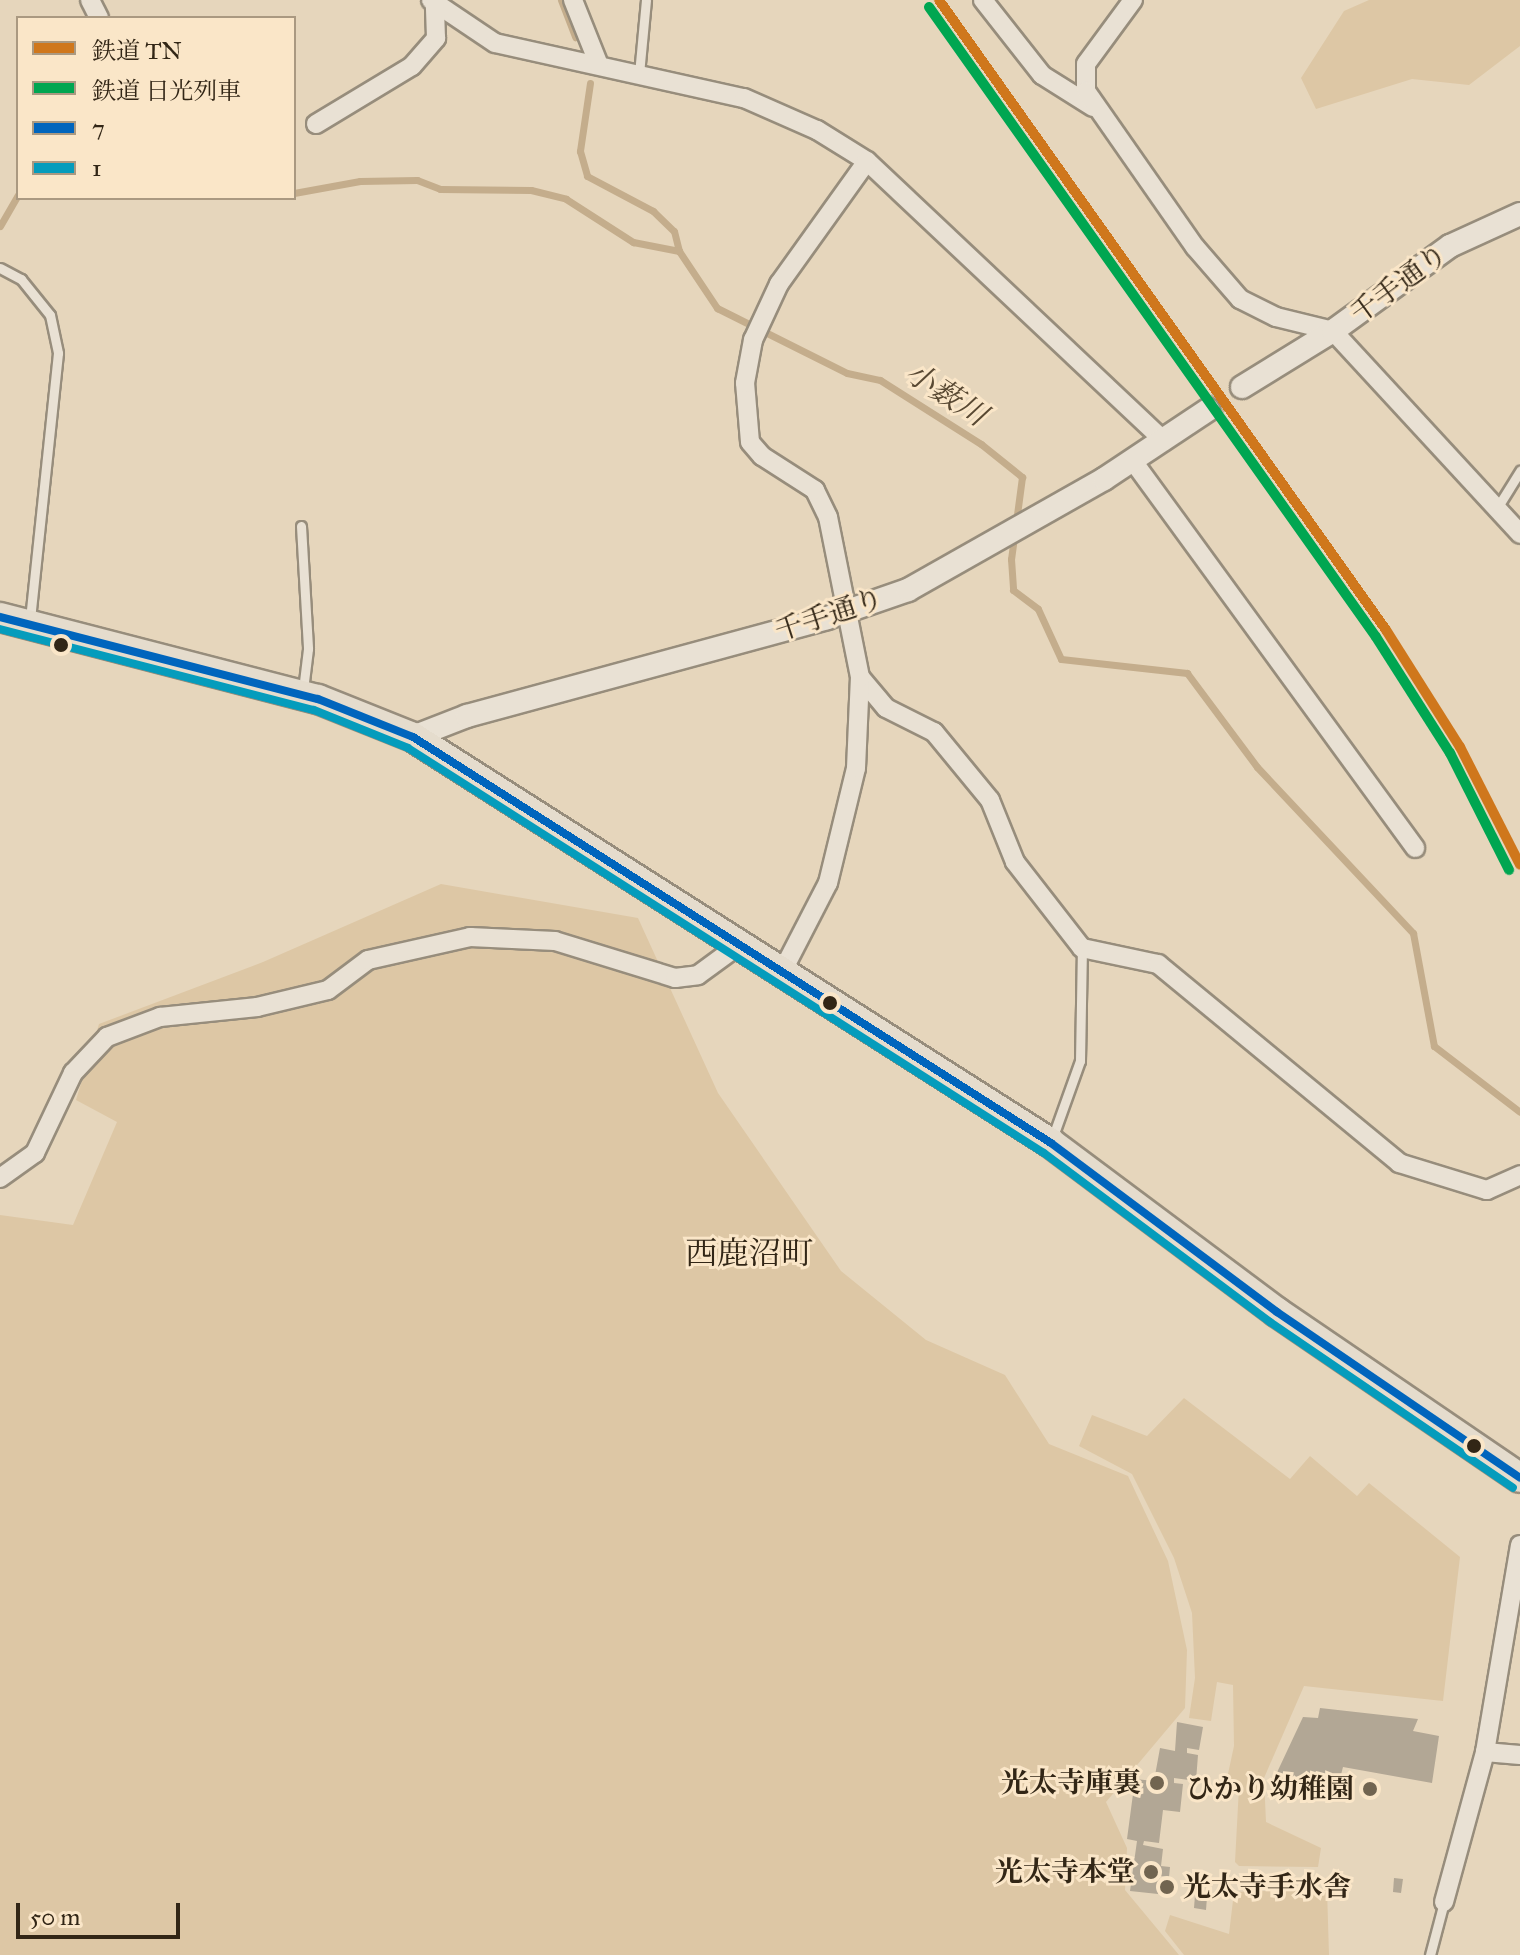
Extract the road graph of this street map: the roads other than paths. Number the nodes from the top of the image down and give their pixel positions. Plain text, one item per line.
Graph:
1 (573, 0) edge
2 (646, 0) edge
3 (983, 0) edge
4 (1133, 0) edge
5 (433, 2) edge
6 (599, 65) junction
7 (639, 74) junction
8 (1102, 114) junction
9 (316, 124) dead end
10 (867, 161) junction
11 (1520, 214) edge
12 (0, 268) edge
13 (1333, 331) junction
14 (1242, 387) tunnel mouth
15 (1208, 410) tunnel mouth
16 (1164, 441) junction
17 (1133, 461) junction
18 (1520, 471) edge
19 (1497, 508) junction
20 (301, 526) dead end
21 (1520, 534) edge
22 (848, 609) junction
23 (1, 619) edge
24 (29, 624) junction
25 (860, 677) junction
26 (302, 694) junction
27 (413, 737) junction
28 (1415, 848) dead end
29 (739, 945) junction
30 (1082, 948) junction
31 (782, 972) junction
32 (1051, 1143) junction
33 (1520, 1175) edge
34 (0, 1178) edge
35 (1520, 1478) edge
36 (1520, 1545) edge
37 (1485, 1752) junction
38 (1520, 1755) edge
39 (1444, 1902) joint
40 (1430, 1955) edge

1 - 6 street
2 - 7 lane
3 - 8 street
4 - 8 street
5 - 6 street
5 - 9 street
6 - 7 street
7 - 10 street
8 - 13 street
10 - 16 street
10 - 22 street
11 - 13 street, 千手通り
12 - 24 lane
13 - 14 street, 千手通り
13 - 19 street
15 - 16 street, 千手通り
16 - 17 street, 千手通り
17 - 22 street, 千手通り
17 - 28 street
18 - 19 lane
19 - 21 street
20 - 26 lane
22 - 25 street
22 - 27 street, 千手通り
23 - 24 main road
24 - 26 main road
25 - 30 street
25 - 31 street
26 - 27 main road
27 - 29 main road
29 - 31 main road
29 - 34 street
30 - 32 lane
30 - 33 street
31 - 32 main road
32 - 35 main road
36 - 37 street
37 - 38 street
37 - 39 street
39 - 40 lane

